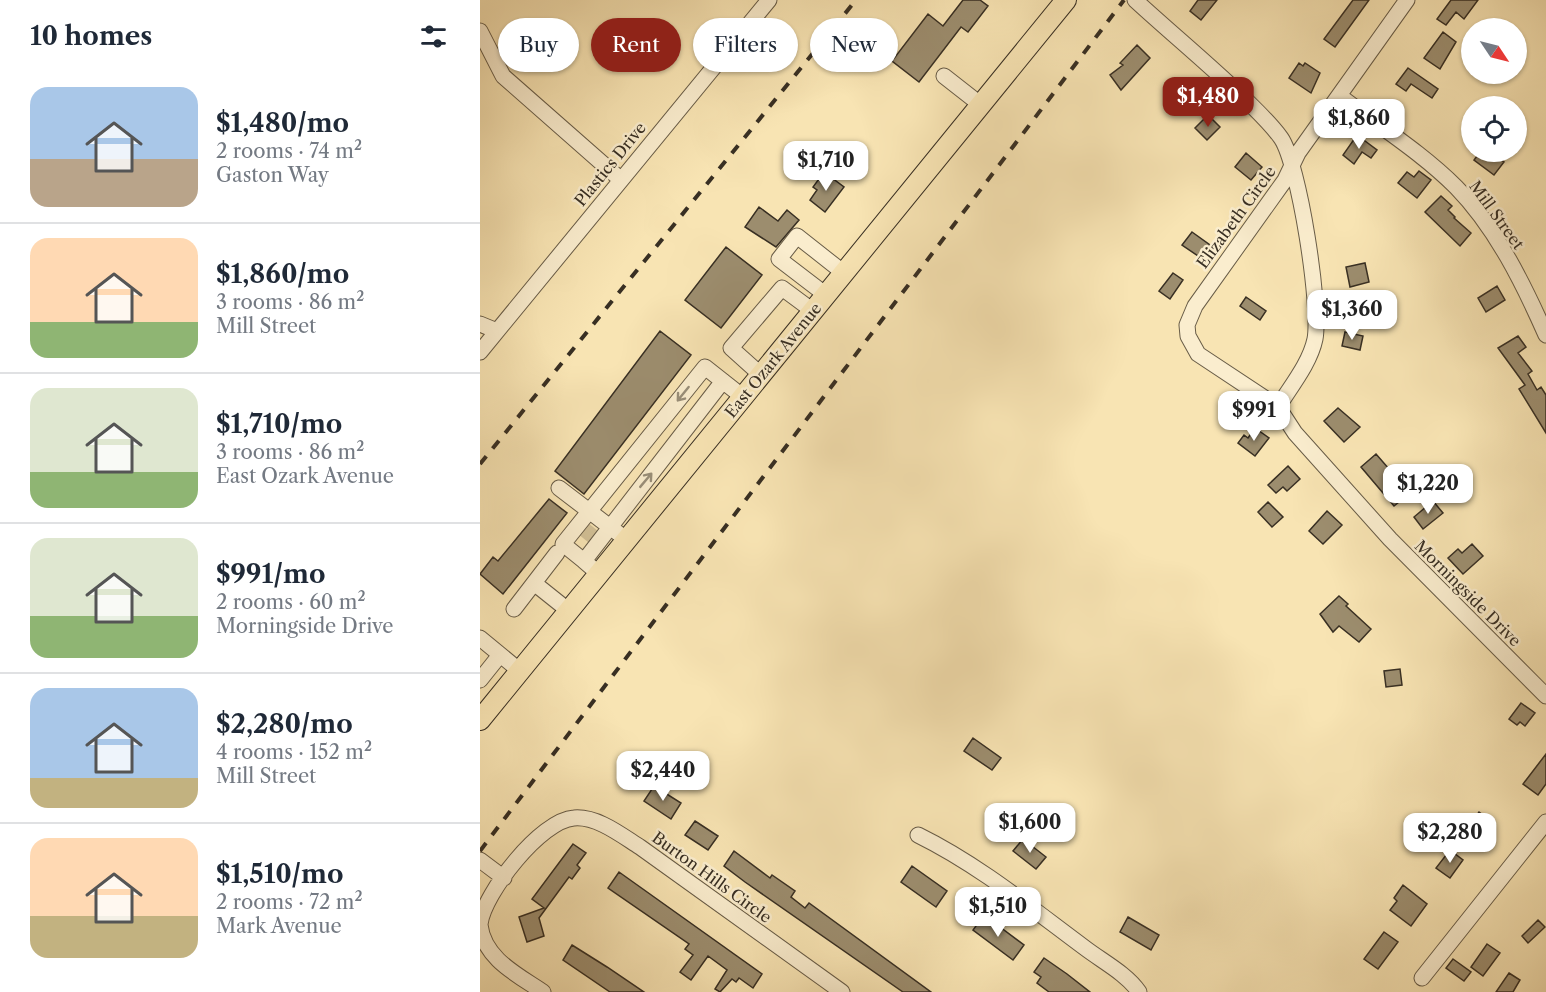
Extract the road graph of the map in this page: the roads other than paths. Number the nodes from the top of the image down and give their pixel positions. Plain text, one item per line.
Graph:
1 (769, 0) edge
2 (1066, 0) edge
3 (1407, 0) edge
4 (1144, 3) edge
5 (480, 31) edge
6 (944, 76) dead end
7 (1341, 97) junction
8 (981, 105) junction
9 (1294, 166) junction
10 (620, 179) junction
11 (844, 273) junction
12 (826, 295) junction
13 (1529, 296) junction
14 (1195, 306) joint
15 (813, 311) junction
16 (1546, 315) edge
17 (480, 324) edge
18 (497, 332) junction
19 (1546, 335) edge
20 (480, 352) edge
21 (761, 375) junction
22 (723, 381) junction
23 (743, 397) junction
24 (1278, 407) junction
25 (692, 424) junction
26 (711, 437) junction
27 (668, 454) junction
28 (685, 469) junction
29 (559, 488) dead end
30 (625, 506) junction
31 (589, 510) junction
32 (642, 521) junction
33 (609, 526) junction
34 (590, 534) junction
35 (627, 540) junction
36 (557, 553) dead end
37 (584, 561) junction
38 (599, 574) junction
39 (534, 584) junction
40 (514, 609) dead end
41 (569, 611) junction
42 (480, 638) edge
43 (501, 655) junction
44 (520, 671) junction
45 (480, 680) edge
46 (1546, 696) edge
47 (480, 720) edge
48 (1546, 822) edge
49 (918, 835) dead end
50 (480, 860) edge
51 (504, 878) junction
52 (480, 925) edge
53 (1422, 978) dead end
54 (543, 992) edge
55 (842, 992) edge
56 (1139, 992) edge

1 - 10 street, Plastics Drive
2 - 8 main road, East Ozark Avenue
3 - 7 street, Elizabeth Circle
4 - 9 street
5 - 10 street
6 - 8 street
7 - 9 street, Elizabeth Circle
7 - 13 street, Mill Street
8 - 11 main road, East Ozark Avenue
9 - 14 street, Elizabeth Circle
9 - 24 street
10 - 18 street, Plastics Drive
11 - 12 main road, East Ozark Avenue
11 - 12 street
12 - 15 main road, East Ozark Avenue
13 - 16 street, Mill Street
13 - 19 street, Mill Street
14 - 24 street, Morningside Drive
15 - 21 main road, East Ozark Avenue
15 - 21 street
17 - 18 street
18 - 20 street, Plastics Drive
21 - 23 main road, East Ozark Avenue
22 - 23 street
22 - 25 street
22 -> 31 street
23 - 26 main road, East Ozark Avenue
24 - 46 street, Morningside Drive
25 - 26 street
25 - 27 street
26 - 28 main road, East Ozark Avenue
27 - 28 street
30 -> 27 street
28 - 32 main road, East Ozark Avenue
29 - 31 street
30 - 32 street
30 - 33 street
31 - 33 street
31 - 34 street
32 - 35 main road, East Ozark Avenue
33 - 34 street
33 - 35 street
34 - 37 street
34 - 37 street
35 - 38 main road, East Ozark Avenue
36 - 39 street
37 - 38 street
38 - 41 main road, East Ozark Avenue
39 - 40 street
39 - 41 street
41 - 44 main road, East Ozark Avenue
42 - 43 street
43 - 44 street
43 - 45 street
44 - 47 main road, East Ozark Avenue
48 - 53 street
49 - 56 street
50 - 51 street
51 - 52 street, Burton Hills Circle
51 - 55 street, Burton Hills Circle
52 - 54 street, Burton Hills Circle

